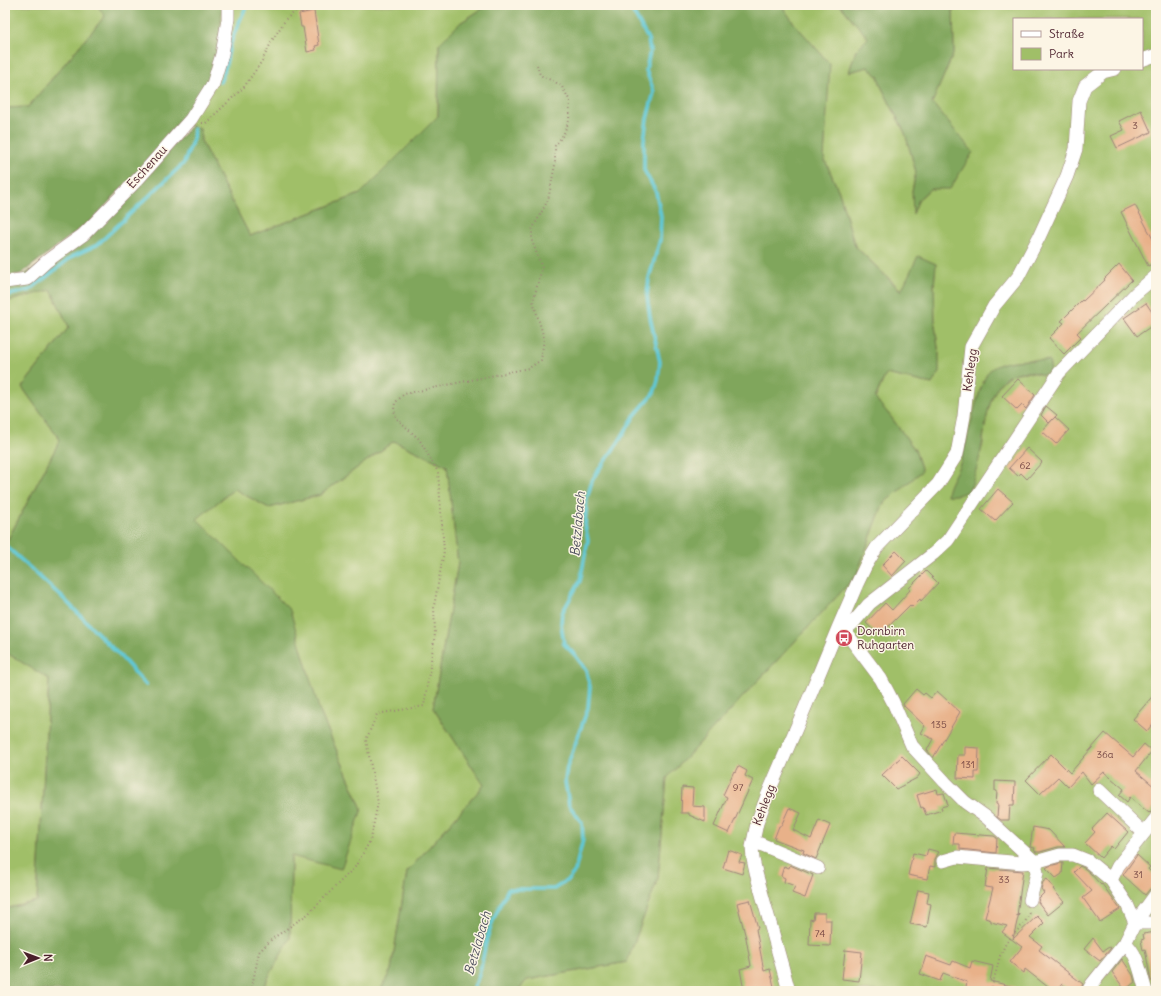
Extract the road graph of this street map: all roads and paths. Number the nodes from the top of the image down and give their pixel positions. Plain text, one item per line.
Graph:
1 (228, 5) edge
2 (304, 5) edge
3 (1156, 55) edge
4 (1143, 60) edge
5 (537, 64) dead end
6 (1111, 70) edge
7 (197, 122) dead end
8 (1156, 276) edge
9 (5, 282) edge
10 (841, 629) junction
11 (1099, 790) dead end
12 (1156, 818) edge
13 (1144, 833) junction
14 (753, 841) junction
15 (943, 861) dead end
16 (1035, 862) junction
17 (818, 868) dead end
18 (1111, 880) junction
19 (1156, 894) edge
20 (1030, 900) joint
21 (1135, 923) junction
22 (1156, 923) edge
23 (1125, 943) junction
24 (1144, 990) edge
25 (251, 991) edge
26 (789, 991) edge
27 (991, 991) edge
28 (1088, 991) edge

1 - 9 street, Eschenau
2 - 7 path
3 - 4 street
5 - 25 path
6 - 10 street, Kehlegg
8 - 10 street, Kehlegg
10 - 14 street, Kehlegg
10 - 16 street
11 - 13 street
12 - 13 street
13 - 18 street
14 - 17 street
14 - 26 street, Kehlegg
15 - 16 street
16 - 18 street
16 - 20 street
18 - 21 street
19 - 21 street
20 - 27 path
21 - 22 street
21 - 23 street
23 - 24 street
23 - 28 street

